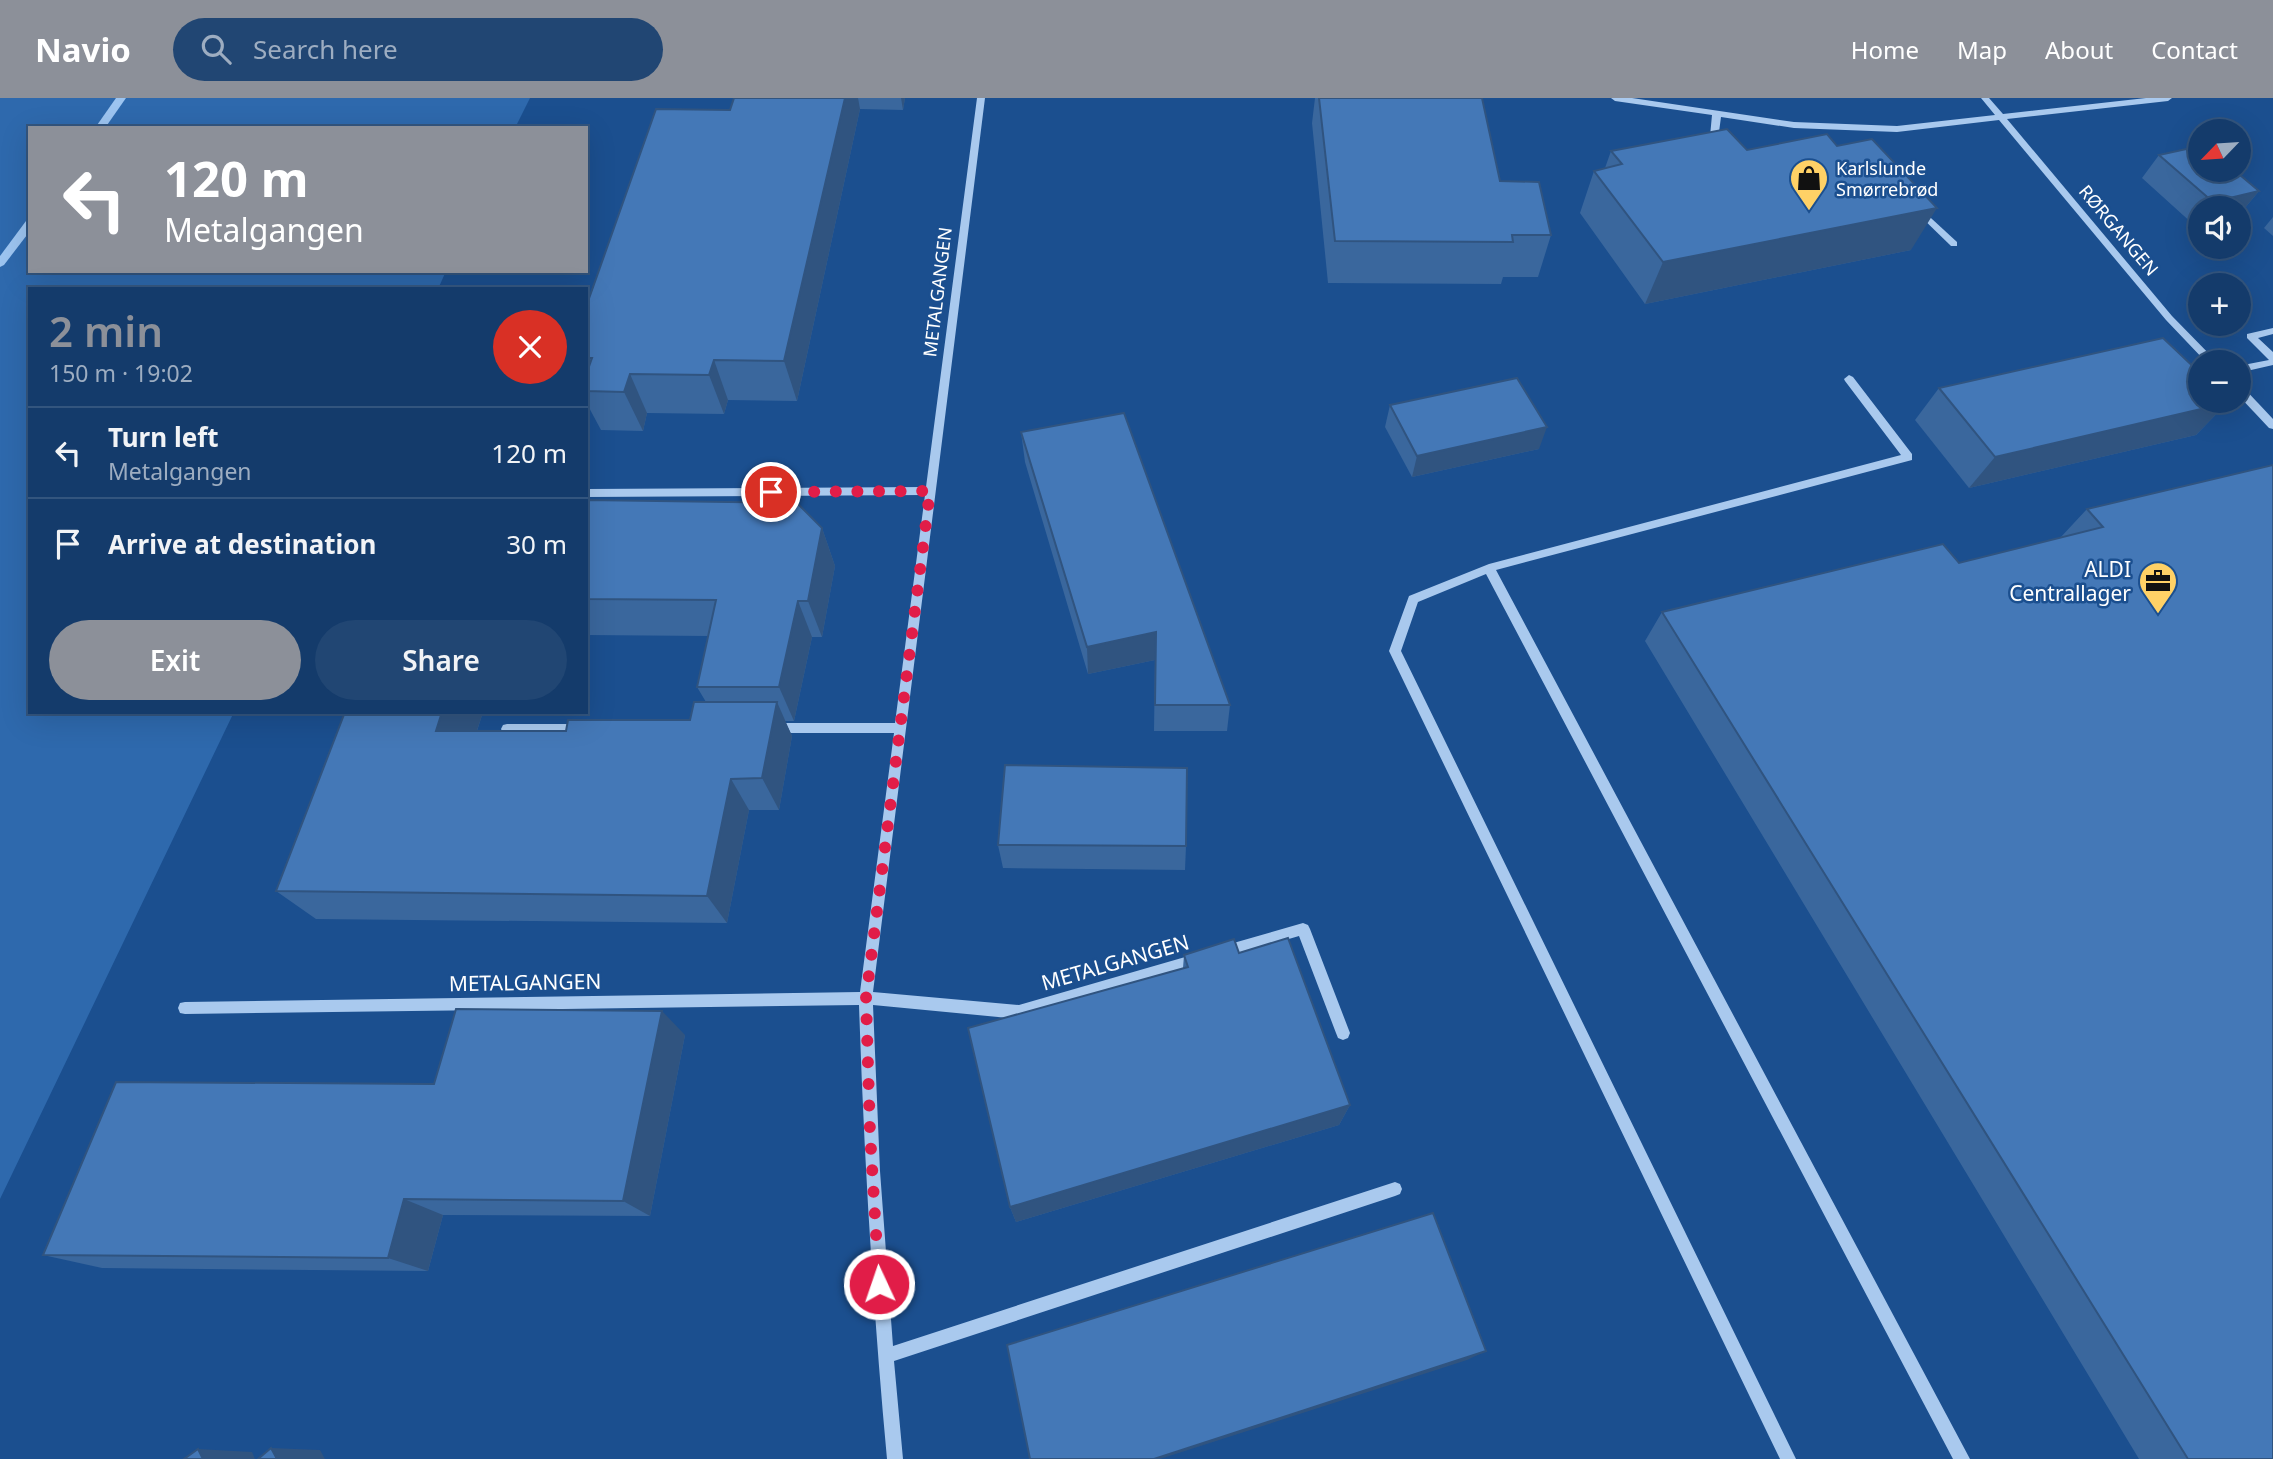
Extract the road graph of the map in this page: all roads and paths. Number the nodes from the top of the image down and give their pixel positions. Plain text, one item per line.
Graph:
1 (981, 98) edge
2 (1615, 98) edge
3 (1985, 98) edge
4 (2168, 98) edge
5 (1717, 113) junction
6 (2003, 118) junction
7 (1846, 127) junction
8 (1852, 137) dead end
9 (1699, 156) edge
10 (1914, 205) edge
11 (1954, 244) dead end
12 (2273, 331) edge
13 (2200, 350) edge
14 (2273, 360) edge
15 (2251, 366) edge
16 (1849, 379) dead end
17 (2251, 402) edge
18 (2273, 425) edge
19 (930, 491) junction
20 (588, 493) edge
21 (1489, 568) junction
22 (764, 728) edge
23 (900, 728) junction
24 (507, 729) edge
25 (589, 729) edge
26 (866, 998) junction
27 (185, 1008) dead end
28 (1343, 1033) dead end
29 (1395, 1189) dead end
30 (885, 1356) junction
31 (895, 1459) edge
32 (1788, 1459) edge
33 (1962, 1459) edge

1 - 19 street, METALGANGEN
2 - 5 street
3 - 6 street, RØRGANGEN
4 - 6 street
5 - 7 street
5 - 9 street
6 - 7 street
6 - 13 street, RØRGANGEN
7 - 8 street
10 - 11 street
12 - 14 street
14 - 15 street
16 - 21 street
17 - 18 street
19 - 20 street
19 - 23 street, METALGANGEN
21 - 32 street
21 - 33 street
22 - 23 street
23 - 26 street, METALGANGEN
24 - 25 street
26 - 27 street, METALGANGEN
26 - 28 street, METALGANGEN
26 - 30 street, METALGANGEN
29 - 30 street
30 - 31 street, METALGANGEN

